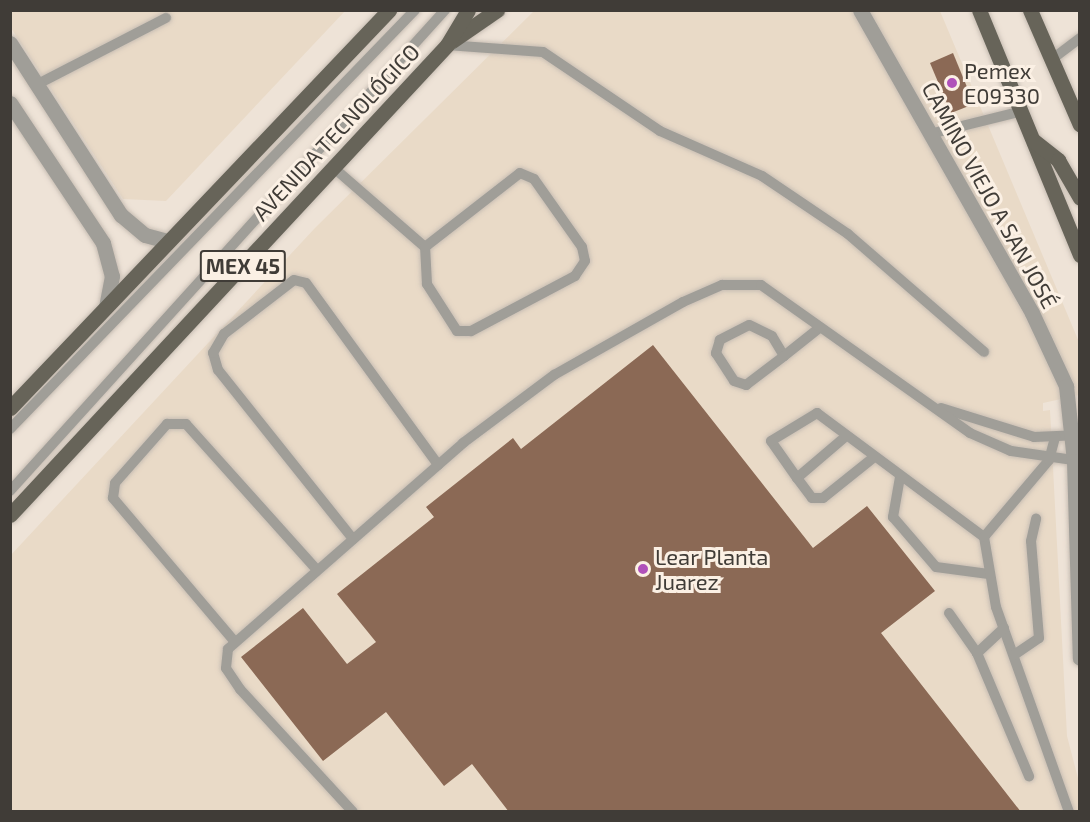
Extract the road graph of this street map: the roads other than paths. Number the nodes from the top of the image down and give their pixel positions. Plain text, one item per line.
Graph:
1 (389, 10) edge
2 (415, 10) edge
3 (445, 10) edge
4 (468, 10) edge
5 (497, 10) edge
6 (860, 10) edge
7 (979, 10) edge
8 (1030, 10) edge
9 (166, 18) dead end
10 (1080, 39) edge
11 (10, 43) edge
12 (447, 45) junction
13 (1051, 60) junction
14 (38, 84) junction
15 (10, 103) edge
16 (1019, 112) junction
17 (1080, 125) edge
18 (930, 134) junction
19 (1032, 139) junction
20 (334, 168) junction
21 (1080, 198) edge
22 (167, 241) junction
23 (425, 247) junction
24 (1080, 255) edge
25 (106, 306) junction
26 (818, 329) junction
27 (984, 352) dead end
28 (784, 356) junction
29 (933, 406) junction
30 (10, 408) edge
31 (10, 429) edge
32 (1076, 436) edge
33 (845, 437) junction
34 (1055, 438) junction
35 (873, 458) junction
36 (1049, 460) junction
37 (1077, 461) edge
38 (438, 465) junction
39 (900, 477) junction
40 (798, 478) junction
41 (10, 492) edge
42 (10, 515) edge
43 (1036, 519) dead end
44 (984, 537) junction
45 (353, 539) junction
46 (1079, 550) edge
47 (317, 570) junction
48 (989, 574) junction
49 (949, 613) dead end
50 (1079, 627) edge
51 (1004, 628) junction
52 (235, 642) junction
53 (976, 653) junction
54 (1014, 655) junction
55 (1080, 658) edge
56 (1029, 776) dead end
57 (353, 812) edge
58 (1069, 812) edge

1 - 22 main road, AVENIDA TECNOLÓGICO / MEX 45
2 - 31 lane
3 - 41 lane
4 - 12 main road, AVENIDA TECNOLÓGICO / MEX 45
5 - 12 main road
6 - 18 street, CAMINO VIEJO A SAN JOSÉ
7 - 16 main road
8 - 13 main road
9 - 14 lane
10 - 13 lane
11 - 14 street
12 - 20 main road, AVENIDA TECNOLÓGICO / MEX 45
12 - 27 lane
13 - 17 main road
14 - 22 street
15 - 25 street
16 - 18 lane
16 - 19 main road
18 - 32 street, CAMINO VIEJO A SAN JOSÉ
19 - 21 main road
19 - 24 main road
20 - 23 lane
20 - 42 main road, AVENIDA TECNOLÓGICO / MEX 45
22 - 25 main road, AVENIDA TECNOLÓGICO / MEX 45
23 - 23 lane
25 - 30 main road, AVENIDA TECNOLÓGICO / MEX 45
26 - 28 lane
26 - 29 lane
26 - 38 lane
28 - 28 lane
29 - 34 lane
29 - 36 lane
32 - 34 lane
32 - 37 street, CAMINO VIEJO A SAN JOSÉ
33 - 35 lane
33 - 40 lane
33 - 40 lane
34 - 36 lane
35 - 39 lane
35 - 40 lane
36 - 37 lane
36 - 44 lane
37 - 46 street, CAMINO VIEJO A SAN JOSÉ
38 - 45 lane
38 - 45 lane
39 - 44 lane
39 - 48 lane
43 - 54 lane
44 - 48 lane
45 - 47 lane
46 - 50 street, CAMINO VIEJO A SAN JOSÉ
47 - 52 lane
47 - 52 lane
48 - 51 lane
49 - 53 lane
50 - 55 street, CAMINO VIEJO A SAN JOSÉ
51 - 53 lane
51 - 54 lane
52 - 57 lane
53 - 56 lane
54 - 58 lane

